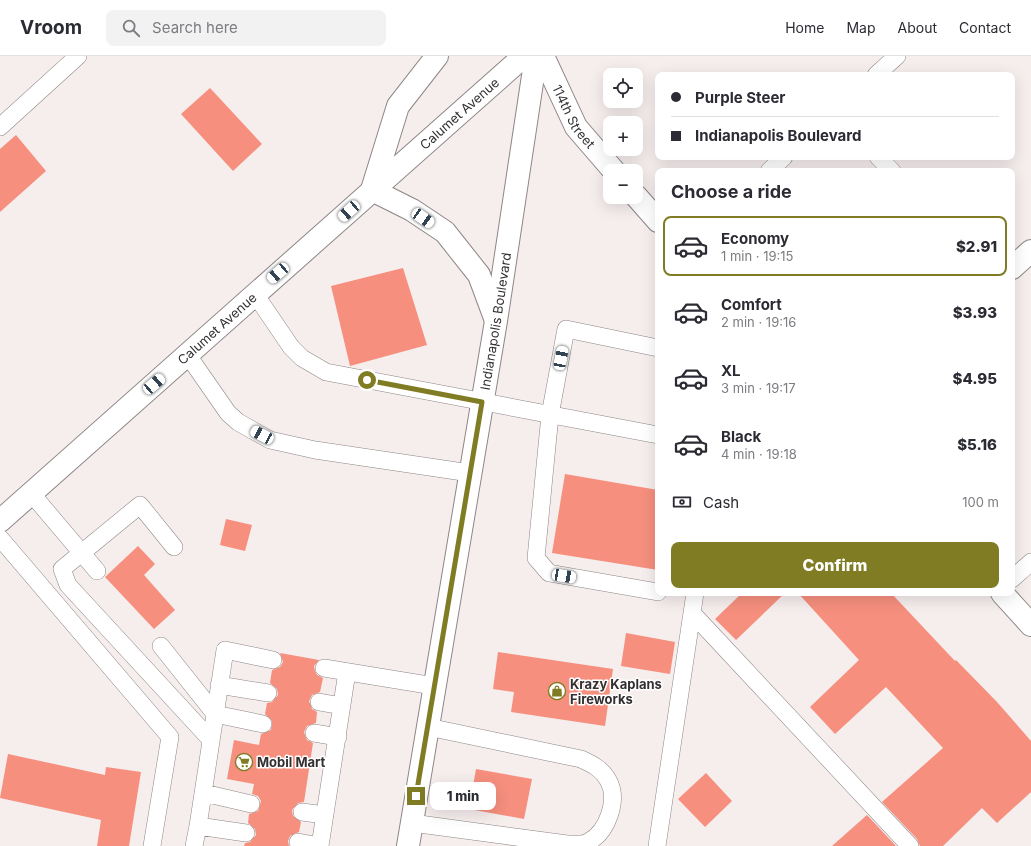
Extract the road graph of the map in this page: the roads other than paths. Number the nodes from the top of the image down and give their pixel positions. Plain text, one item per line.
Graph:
1 (78, 56) edge
2 (437, 56) edge
3 (524, 56) edge
4 (536, 56) edge
5 (543, 56) edge
6 (897, 56) edge
7 (879, 72) edge
8 (0, 127) edge
9 (781, 160) edge
10 (881, 160) edge
11 (608, 164) edge
12 (771, 168) edge
13 (889, 168) edge
14 (372, 190) junction
15 (643, 204) edge
16 (655, 218) edge
17 (1031, 252) edge
18 (1015, 265) edge
19 (255, 294) junction
20 (496, 321) junction
21 (655, 347) edge
22 (187, 354) junction
23 (482, 402) junction
24 (550, 415) junction
25 (655, 434) edge
26 (470, 473) junction
27 (31, 493) junction
28 (0, 521) edge
29 (0, 538) edge
30 (174, 548) dead end
31 (81, 553) junction
32 (1031, 562) edge
33 (97, 571) dead end
34 (1015, 576) edge
35 (655, 591) edge
36 (695, 596) edge
37 (1005, 596) edge
38 (692, 613) junction
39 (1031, 625) edge
40 (160, 646) dead end
41 (273, 660) dead end
42 (324, 668) dead end
43 (347, 672) junction
44 (219, 685) junction
45 (434, 686) junction
46 (268, 693) dead end
47 (319, 702) dead end
48 (342, 706) junction
49 (215, 714) junction
50 (263, 724) dead end
51 (428, 727) junction
52 (314, 733) dead end
53 (338, 737) junction
54 (211, 740) junction
55 (204, 793) junction
56 (251, 804) dead end
57 (302, 812) dead end
58 (325, 815) junction
59 (412, 823) junction
60 (198, 826) junction
61 (246, 833) dead end
62 (298, 842) dead end
63 (152, 846) edge
64 (194, 846) edge
65 (319, 846) edge
66 (408, 846) edge
67 (657, 846) edge
68 (910, 846) edge

1 - 8 lane
2 - 14 main road
3 - 14 main road, Calumet Avenue
4 - 20 main road, Indianapolis Boulevard
5 - 11 main road, 114th Street
6 - 7 lane
9 - 12 lane
10 - 13 lane
14 - 19 main road, Calumet Avenue
14 - 20 main road
15 - 16 main road
17 - 18 main road
19 - 22 main road, Calumet Avenue
19 - 23 lane
20 - 23 main road, Indianapolis Boulevard
21 - 24 lane
22 - 26 lane
22 - 27 main road, Calumet Avenue
23 - 24 lane
23 - 26 main road, Indianapolis Boulevard
24 - 25 lane
24 - 35 lane
26 - 45 main road, Indianapolis Boulevard
27 - 28 main road, Calumet Avenue
27 - 31 lane
29 - 63 lane
30 - 31 lane
31 - 33 lane
31 - 54 lane
32 - 34 lane
36 - 38 lane
37 - 39 main road
38 - 67 lane
38 - 68 lane
40 - 49 lane
41 - 44 lane
42 - 43 lane
43 - 45 lane
43 - 48 lane
44 - 46 lane
44 - 49 lane
45 - 51 main road, Indianapolis Boulevard
47 - 48 lane
48 - 53 lane
49 - 50 lane
49 - 54 lane
51 - 59 main road, Indianapolis Boulevard
51 - 59 lane
52 - 53 lane
53 - 58 lane
54 - 55 lane
55 - 56 lane
55 - 60 lane
57 - 58 lane
58 - 65 lane
59 - 66 main road, Indianapolis Boulevard
60 - 61 lane
60 - 64 lane
62 - 65 lane

